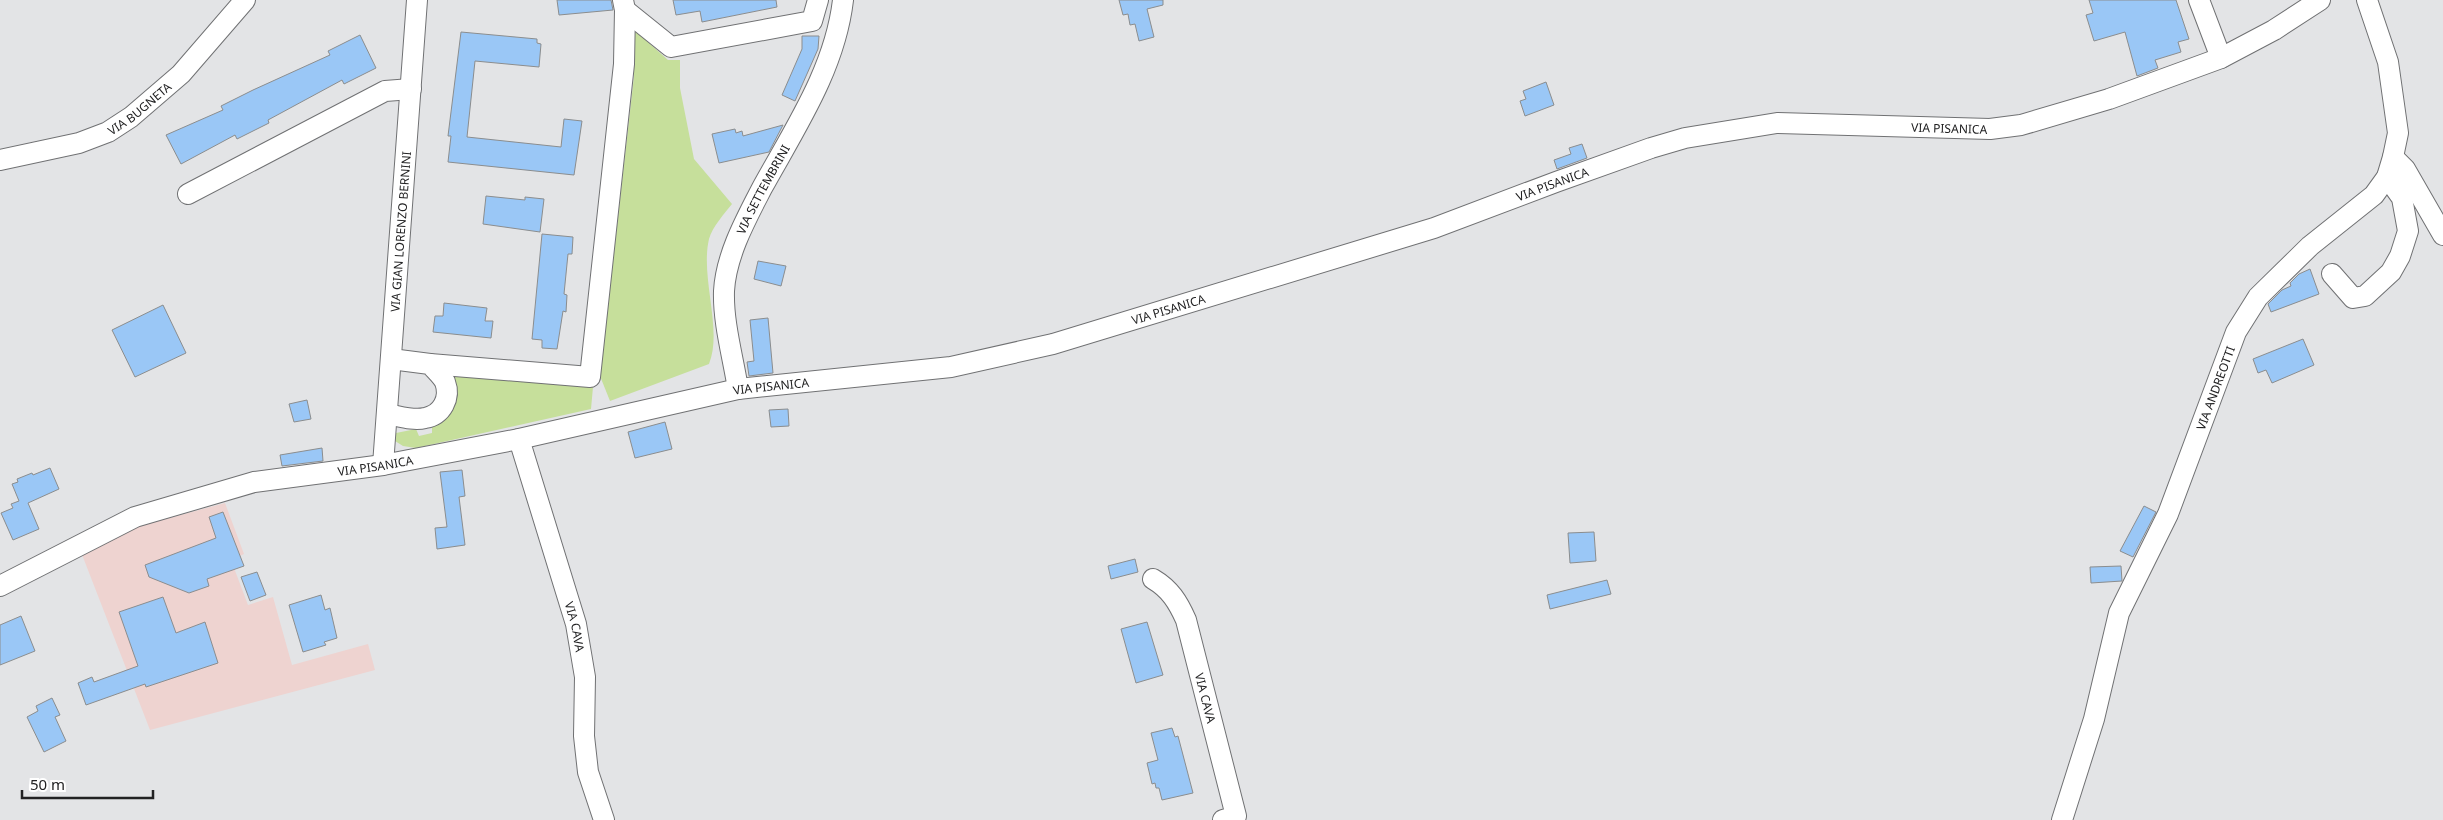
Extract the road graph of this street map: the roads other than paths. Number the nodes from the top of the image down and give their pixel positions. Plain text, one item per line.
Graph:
1 (245, 0) edge
2 (417, 0) edge
3 (818, 0) edge
4 (843, 0) edge
5 (2199, 0) edge
6 (2320, 0) edge
7 (2367, 0) edge
8 (624, 5) edge
9 (2221, 58) junction
10 (411, 90) junction
11 (2394, 157) junction
12 (0, 160) edge
13 (2387, 177) junction
14 (188, 194) dead end
15 (2443, 235) edge
16 (2332, 274) dead end
17 (391, 358) junction
18 (430, 364) junction
19 (738, 389) junction
20 (387, 414) junction
21 (519, 439) junction
22 (383, 465) junction
23 (1153, 579) dead end
24 (0, 586) edge
25 (604, 820) edge
26 (1224, 820) edge
27 (2062, 820) edge

1 - 12 street, VIA BUGNETA
2 - 10 street, VIA GIAN LORENZO BERNINI
3 - 8 street
4 - 19 street, VIA SETTEMBRINI
5 - 9 street
6 - 9 street, VIA PISANICA
7 - 11 street, VIA ANDREOTTI
8 - 18 street
9 - 19 street, VIA PISANICA
10 - 14 street
10 - 17 street, VIA GIAN LORENZO BERNINI
11 - 13 street, VIA ANDREOTTI
11 - 15 street
13 - 16 street
13 - 27 street, VIA ANDREOTTI
17 - 18 street
17 - 20 street, VIA GIAN LORENZO BERNINI
18 - 20 street
19 - 21 street, VIA PISANICA
20 - 22 street, VIA GIAN LORENZO BERNINI
21 - 22 street, VIA PISANICA
21 - 25 street, VIA CAVA
22 - 24 street, VIA PISANICA
23 - 26 street, VIA CAVA

